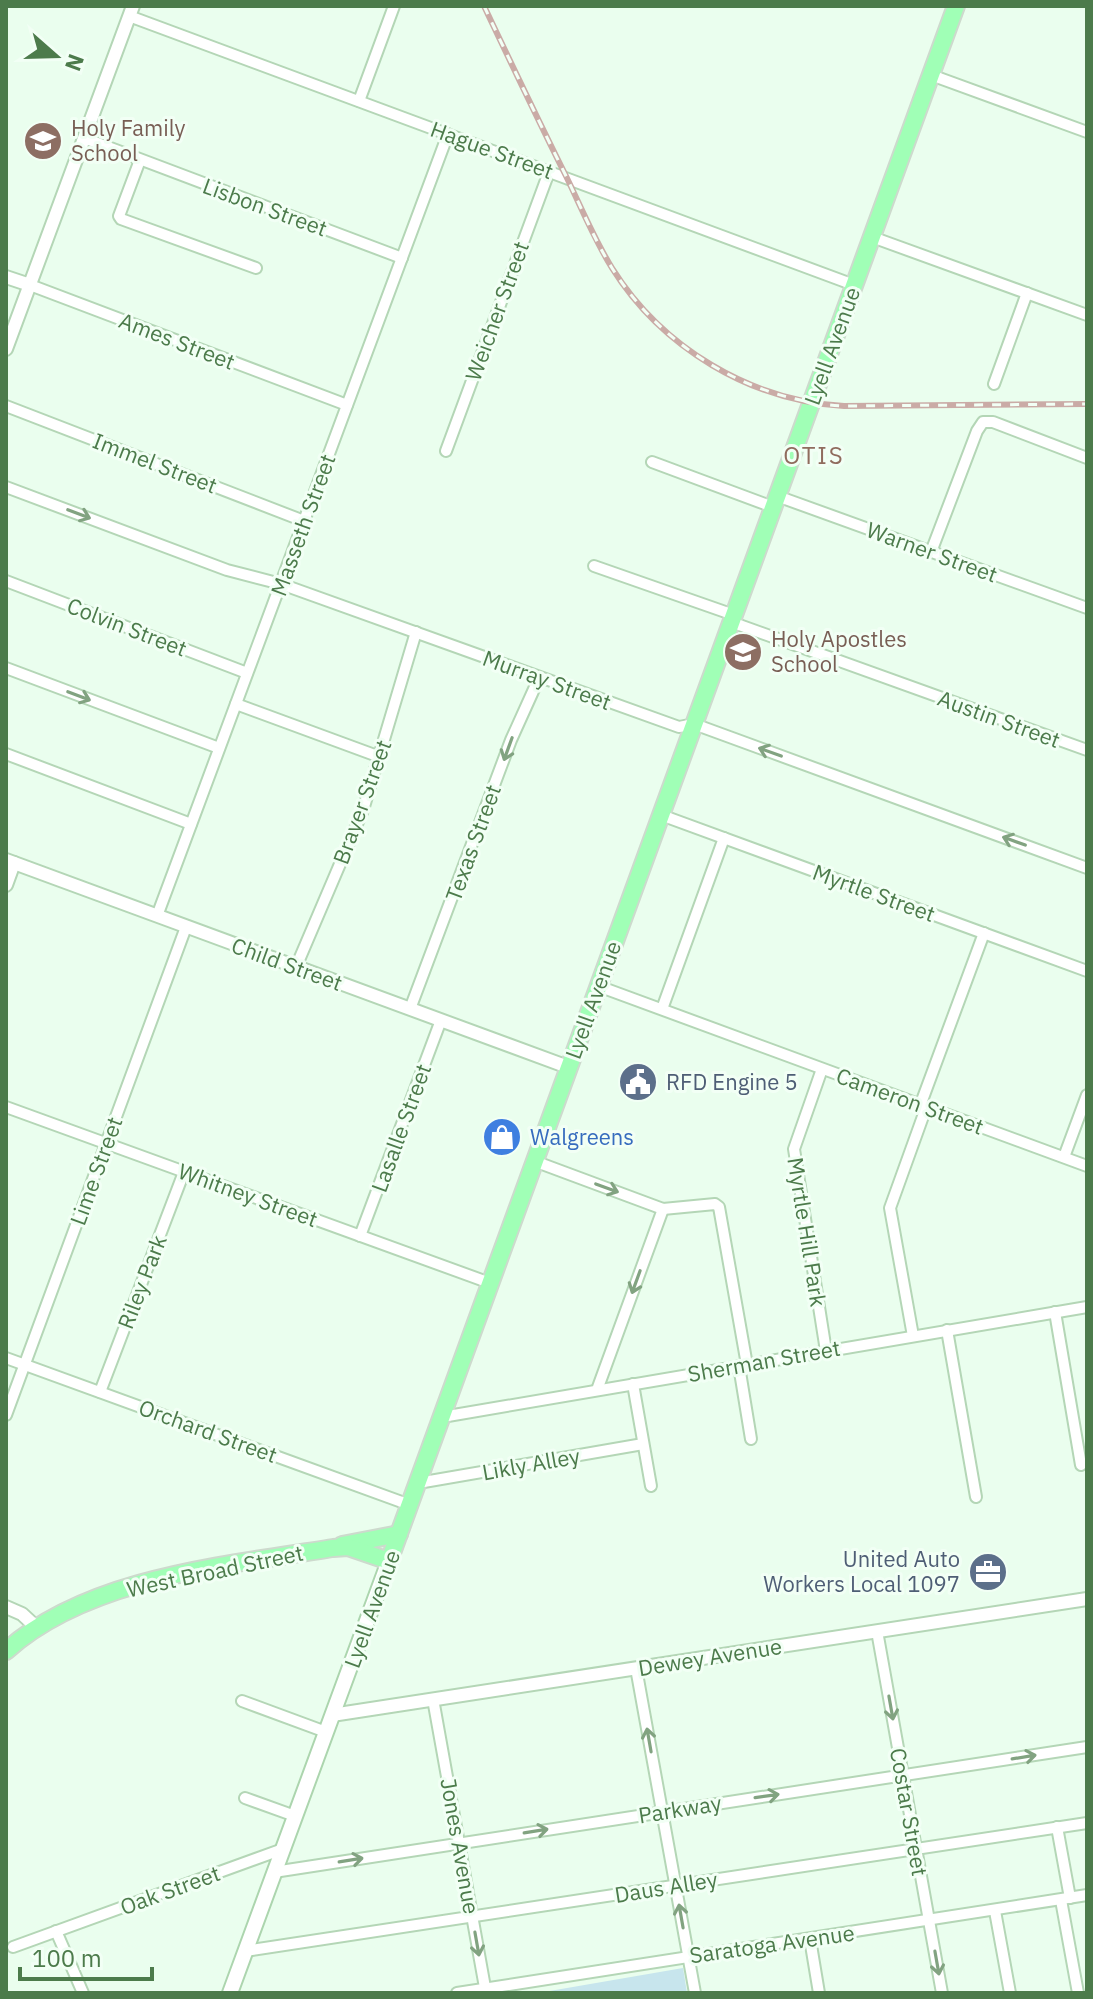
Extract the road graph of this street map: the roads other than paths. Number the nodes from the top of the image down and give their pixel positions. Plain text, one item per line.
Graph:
1 (394, 6) edge
2 (956, 6) edge
3 (131, 11) edge
4 (931, 75) junction
5 (359, 101) junction
6 (1087, 132) edge
7 (448, 134) junction
8 (84, 138) junction
9 (140, 160) junction
10 (549, 172) junction
11 (872, 237) junction
12 (402, 258) junction
13 (256, 268) dead end
14 (6, 277) edge
15 (30, 285) junction
16 (854, 285) junction
17 (1027, 293) junction
18 (1087, 315) edge
19 (6, 349) edge
20 (994, 384) dead end
21 (347, 405) junction
22 (6, 406) edge
23 (446, 451) dead end
24 (1087, 458) edge
25 (652, 462) dead end
26 (6, 487) edge
27 (775, 502) junction
28 (304, 521) junction
29 (931, 552) junction
30 (594, 566) dead end
31 (6, 581) edge
32 (281, 584) junction
33 (1087, 608) edge
34 (732, 619) junction
35 (416, 632) junction
36 (6, 668) edge
37 (247, 673) junction
38 (539, 678) junction
39 (236, 704) junction
40 (694, 724) junction
41 (219, 748) junction
42 (1087, 750) edge
43 (6, 754) edge
44 (380, 757) junction
45 (661, 815) junction
46 (191, 824) junction
47 (724, 838) junction
48 (10, 862) edge
49 (1087, 868) edge
50 (6, 885) edge
51 (157, 916) junction
52 (186, 927) junction
53 (984, 933) junction
54 (296, 967) junction
55 (1087, 971) edge
56 (598, 986) junction
57 (410, 1009) junction
58 (662, 1009) junction
59 (441, 1020) junction
60 (568, 1067) junction
61 (822, 1069) junction
62 (1087, 1095) edge
63 (6, 1107) edge
64 (923, 1107) junction
65 (106, 1143) junction
66 (1064, 1157) junction
67 (534, 1161) junction
68 (1087, 1166) edge
69 (184, 1172) junction
70 (663, 1209) junction
71 (360, 1236) junction
72 (490, 1283) junction
73 (1087, 1307) edge
74 (1055, 1312) junction
75 (947, 1330) junction
76 (913, 1336) junction
77 (826, 1351) junction
78 (6, 1358) edge
79 (24, 1364) junction
80 (743, 1365) junction
81 (633, 1384) junction
82 (597, 1390) junction
83 (100, 1392) junction
84 (6, 1415) edge
85 (442, 1417) junction
86 (751, 1439) dead end
87 (643, 1444) junction
88 (1081, 1465) dead end
89 (418, 1483) junction
90 (651, 1486) dead end
91 (976, 1497) dead end
92 (410, 1505) junction
93 (399, 1534) junction
94 (333, 1548) junction
95 (389, 1561) junction
96 (1087, 1599) edge
97 (6, 1607) edge
98 (36, 1627) junction
99 (877, 1631) junction
100 (6, 1651) edge
101 (636, 1668) junction
102 (433, 1699) junction
103 (242, 1701) dead end
104 (332, 1715) junction
105 (326, 1732) junction
106 (1087, 1747) edge
107 (903, 1776) junction
108 (245, 1798) dead end
109 (662, 1812) junction
110 (295, 1816) junction
111 (1087, 1823) edge
112 (1057, 1827) junction
113 (459, 1843) junction
114 (283, 1849) junction
115 (915, 1849) junction
116 (274, 1872) junction
117 (675, 1885) junction
118 (1087, 1895) edge
119 (1066, 1899) junction
120 (995, 1911) junction
121 (472, 1916) junction
122 (929, 1921) junction
123 (56, 1931) junction
124 (810, 1939) junction
125 (13, 1947) dead end
126 (245, 1951) junction
127 (688, 1956) junction
128 (486, 1991) edge
129 (83, 1993) edge
130 (230, 1993) edge
131 (457, 1993) edge
132 (695, 1993) edge
133 (819, 1993) edge
134 (942, 1993) edge
135 (1010, 1993) edge
136 (1078, 1993) edge

1 - 5 street
2 - 4 main road, Lyell Avenue
3 - 5 street, Hague Street
3 - 8 street
4 - 6 street
4 - 11 main road, Lyell Avenue
5 - 7 street, Hague Street
7 - 10 street, Hague Street
7 - 12 street, Masseth Street
8 - 9 street, Lisbon Street
8 - 15 street
9 - 12 street, Lisbon Street
9 - 13 street
10 - 16 street, Hague Street
10 - 23 street, Weicher Street
11 - 16 main road, Lyell Avenue
11 - 17 street
12 - 21 street, Masseth Street
14 - 15 street, Ames Street
15 - 19 street
15 - 21 street, Ames Street
16 - 27 main road, Lyell Avenue
17 - 18 street
17 - 20 street
21 - 28 street, Masseth Street
22 - 28 street, Immel Street
24 - 29 street
25 - 27 street, Warner Street
26 -> 32 street, Murray Street
27 - 29 street, Warner Street
27 - 34 main road, Lyell Avenue
28 - 32 street, Masseth Street
29 - 33 street, Warner Street
30 - 34 street, Austin Street
31 - 37 street, Colvin Street
32 - 35 street, Murray Street
32 - 37 street, Masseth Street
34 - 40 main road, Lyell Avenue
34 - 42 street, Austin Street
35 - 38 street, Murray Street
35 - 44 street, Brayer Street
36 -> 41 street
37 - 39 street, Masseth Street
38 - 40 street, Murray Street
38 -> 57 street, Texas Street
39 - 41 street, Masseth Street
39 - 44 street
40 - 45 main road, Lyell Avenue
49 -> 40 street, Murray Street
41 - 46 street, Masseth Street
43 - 46 street
44 - 54 street, Brayer Street
45 - 47 street, Myrtle Street
45 - 56 main road, Lyell Avenue
46 - 51 street, Masseth Street
47 - 53 street, Myrtle Street
47 - 58 street
48 - 50 street
48 - 51 street, Child Street
51 - 52 street, Child Street
52 - 54 street, Child Street
52 - 65 street, Lime Street
53 - 55 street, Myrtle Street
53 - 64 street
54 - 57 street, Child Street
56 - 58 street, Cameron Street
56 - 60 main road, Lyell Avenue
57 - 59 street, Child Street
58 - 61 street, Cameron Street
59 - 60 street, Child Street
59 - 71 street, Lasalle Street
60 - 67 main road, Lyell Avenue
61 - 64 street, Cameron Street
61 - 77 street, Myrtle Hill Park
62 - 66 street
63 - 65 street, Whitney Street
64 - 66 street, Cameron Street
64 - 76 street
65 - 69 street, Whitney Street
65 - 79 street, Lime Street
66 - 68 street, Cameron Street
67 -> 70 street
67 - 72 main road, Lyell Avenue
69 - 71 street, Whitney Street
69 - 83 street, Riley Park
70 - 80 street
70 -> 82 street
71 - 72 street, Whitney Street
72 - 85 main road, Lyell Avenue
73 - 74 street, Sherman Street
74 - 75 street, Sherman Street
74 - 88 street
75 - 76 street, Sherman Street
75 - 91 street
76 - 77 street, Sherman Street
77 - 80 street, Sherman Street
78 - 79 street, Orchard Street
79 - 83 street, Orchard Street
79 - 84 street, Lime Street
80 - 81 street, Sherman Street
80 - 86 street
81 - 82 street, Sherman Street
81 - 87 street
82 - 85 street, Sherman Street
83 - 92 street, Orchard Street
85 - 89 main road, Lyell Avenue
87 - 89 street, Likly Alley
87 - 90 street
89 - 92 main road, Lyell Avenue
92 - 93 main road, Lyell Avenue
93 - 94 main road
93 - 95 main road, Lyell Avenue
94 - 95 main road, West Broad Street
94 - 98 main road, West Broad Street
95 - 104 main road, Lyell Avenue
96 - 99 street, Dewey Avenue
97 - 98 street
98 - 100 main road, West Broad Street
99 - 101 street, Dewey Avenue
99 -> 107 street, Costar Street
101 - 102 street, Dewey Avenue
109 -> 101 street
102 - 104 street, Dewey Avenue
102 - 113 street, Jones Avenue
103 - 105 street
104 - 105 main road, Lyell Avenue
105 - 110 main road, Lyell Avenue
107 -> 106 street, Parkway
109 -> 107 street, Parkway
107 - 115 street, Costar Street
108 - 110 street
113 -> 109 street, Parkway
109 - 117 street
110 - 114 main road, Lyell Avenue
111 - 112 street, Daus Alley
112 - 115 street, Daus Alley
112 - 119 street
116 -> 113 street, Parkway
113 - 121 street, Jones Avenue
114 - 116 main road, Lyell Avenue
114 - 123 street, Oak Street
115 - 117 street, Daus Alley
115 - 122 street, Costar Street
116 - 126 main road, Lyell Avenue
117 - 121 street, Daus Alley
127 -> 117 street
118 - 119 street, Saratoga Avenue
119 - 120 street, Saratoga Avenue
119 - 136 street
120 - 122 street, Saratoga Avenue
120 - 135 street
121 - 126 street, Daus Alley
121 -> 128 street, Jones Avenue
122 - 124 street, Saratoga Avenue
122 -> 134 street, Costar Street
123 - 125 street, Oak Street
123 - 129 street
124 - 127 street, Saratoga Avenue
124 - 133 street
126 - 130 main road, Lyell Avenue
127 - 128 street, Saratoga Avenue
127 - 132 street
128 - 131 street, Saratoga Avenue

